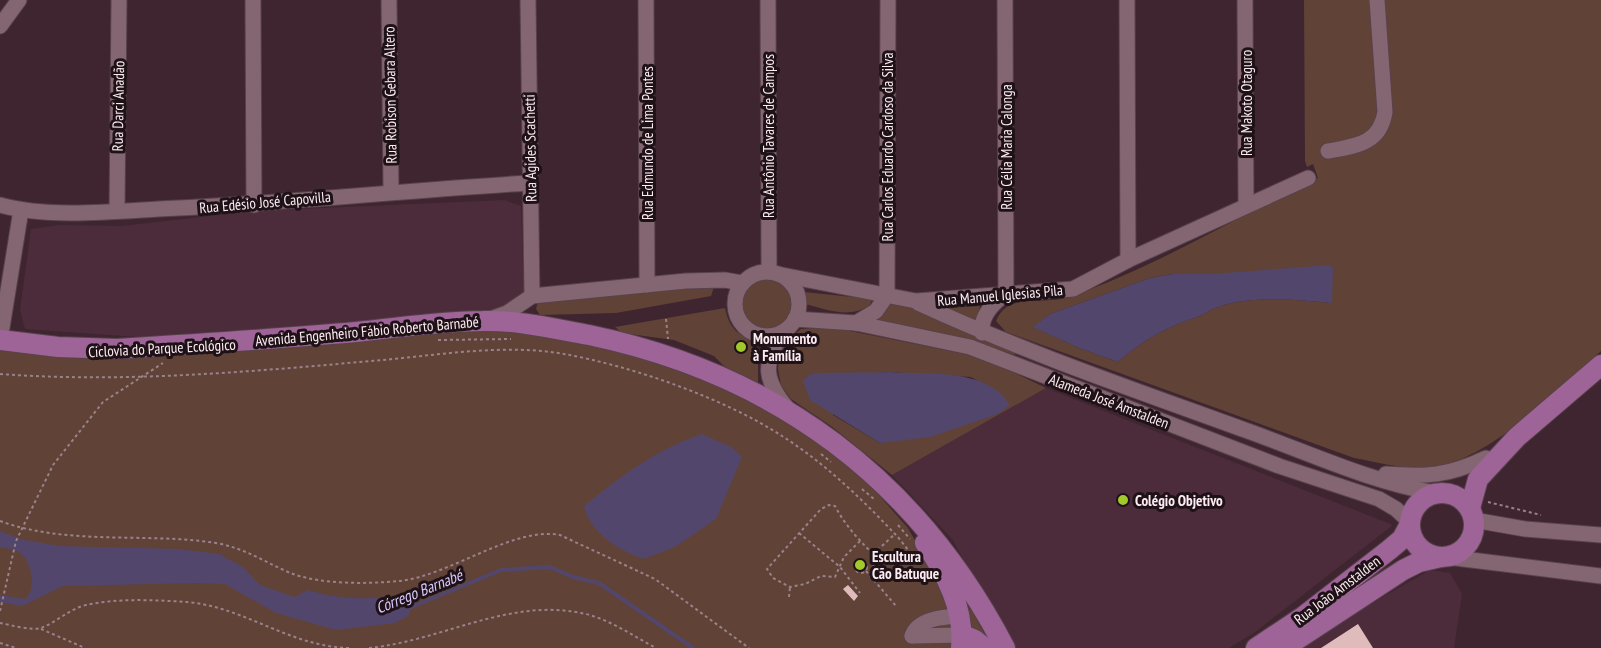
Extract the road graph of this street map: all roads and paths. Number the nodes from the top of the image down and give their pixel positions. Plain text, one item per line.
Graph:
1 (19, 0) edge
2 (118, 0) edge
3 (253, 0) edge
4 (389, 0) edge
5 (528, 0) edge
6 (646, 0) edge
7 (768, 0) edge
8 (888, 0) edge
9 (1005, 0) edge
10 (1127, 0) edge
11 (1245, 0) edge
12 (1377, 0) edge
13 (0, 26) edge
14 (1328, 151) dead end
15 (1308, 178) dead end
16 (530, 183) junction
17 (391, 190) junction
18 (0, 205) edge
19 (254, 205) junction
20 (1246, 206) junction
21 (21, 210) junction
22 (117, 211) junction
23 (1128, 260) junction
24 (773, 273) junction
25 (742, 283) junction
26 (647, 285) junction
27 (1006, 293) junction
28 (887, 295) junction
29 (532, 296) junction
30 (916, 302) junction
31 (666, 319) dead end
32 (795, 319) junction
33 (484, 321) junction
34 (856, 323) junction
35 (783, 332) junction
36 (982, 333) junction
37 (511, 339) dead end
38 (668, 339) dead end
39 (0, 340) edge
40 (428, 341) dead end
41 (166, 360) dead end
42 (154, 361) dead end
43 (1601, 365) edge
44 (0, 374) edge
45 (139, 378) junction
46 (790, 411) junction
47 (1517, 437) junction
48 (814, 448) dead end
49 (1486, 458) junction
50 (832, 463) dead end
51 (1362, 473) junction
52 (1478, 479) junction
53 (867, 482) junction
54 (1438, 493) junction
55 (876, 501) dead end
56 (1472, 514) junction
57 (891, 517) dead end
58 (1550, 517) dead end
59 (0, 521) edge
60 (1410, 523) junction
61 (22, 529) junction
62 (799, 533) junction
63 (895, 534) junction
64 (1601, 535) edge
65 (861, 541) junction
66 (912, 542) dead end
67 (873, 554) junction
68 (1444, 557) junction
69 (874, 566) junction
70 (840, 567) junction
71 (926, 568) dead end
72 (867, 569) junction
73 (855, 570) junction
74 (1601, 576) edge
75 (848, 577) junction
76 (875, 582) junction
77 (790, 586) junction
78 (860, 593) dead end
79 (789, 597) dead end
80 (896, 606) dead end
81 (0, 611) edge
82 (0, 623) edge
83 (40, 628) junction
84 (962, 633) edge
85 (0, 643) edge
86 (16, 648) edge
87 (86, 648) edge
88 (350, 648) edge
89 (369, 648) edge
90 (656, 648) edge
91 (749, 648) edge
92 (985, 648) edge
93 (1005, 648) edge
94 (1256, 648) edge
95 (1284, 648) edge

1 - 13 street
2 - 22 street, Rua Darci Anadão
3 - 19 street
4 - 17 street, Rua Robison Gebara Altero
5 - 16 street, Rua Agides Scachetti
6 - 26 street, Rua Edmundo de Lima Pontes
7 - 24 street, Rua Antônio Tavares de Campos
8 - 28 street, Rua Carlos Eduardo Cardoso da Silva
9 - 27 street, Rua Célia Maria Calonga
10 - 23 street
11 - 20 street, Rua Makoto Otaguro
12 - 14 street
15 - 20 street, Rua Manuel Iglesias Pila
16 - 17 street, Rua Edésio José Capovilla
16 - 29 street, Rua Agides Scachetti
17 - 19 street, Rua Edésio José Capovilla
18 - 21 street, Rua Edésio José Capovilla
19 - 22 street, Rua Edésio José Capovilla
20 - 23 street, Rua Manuel Iglesias Pila
21 - 22 street, Rua Edésio José Capovilla
21 - 39 street
23 - 27 street, Rua Manuel Iglesias Pila
24 - 25 street
24 - 28 street, Rua Manuel Iglesias Pila
24 - 32 street
25 - 26 street
25 - 35 street
26 - 29 street
27 - 30 street, Rua Manuel Iglesias Pila
27 - 36 street
28 - 30 street, Rua Manuel Iglesias Pila
28 - 34 street
29 - 33 street
30 - 36 street, Alameda José Amstalden
31 - 38 path
32 - 34 street, Alameda José Amstalden
32 - 35 street
33 - 39 main road, Avenida Engenheiro Fábio Roberto Barnabé
33 - 46 main road, Avenida Engenheiro Fábio Roberto Barnabé
34 - 60 street, Alameda José Amstalden
35 - 46 street
36 - 51 street, Alameda José Amstalden
37 - 40 path
41 - 42 path, Ciclovia do Parque Ecológico
43 - 47 main road
44 - 45 path
45 - 61 path
45 - 63 path
46 - 53 main road, Avenida Engenheiro Fábio Roberto Barnabé
47 - 49 main road
47 - 52 main road
48 - 50 path
49 - 51 street
49 - 54 main road
51 - 54 street, Alameda José Amstalden
52 - 56 main road
52 - 58 path
53 - 55 path
53 - 84 main road
53 - 93 main road, Avenida Engenheiro Fábio Roberto Barnabé
54 - 56 main road
54 - 60 main road
56 - 64 street
56 - 68 main road
57 - 66 path
59 - 61 path
60 - 68 main road
60 - 94 main road, Rua João Amstalden
61 - 81 path
61 - 91 path
62 - 65 path
62 - 70 path
62 - 77 path
63 - 67 path
63 - 71 path
65 - 67 path
65 - 70 path
67 - 69 path
68 - 74 street
68 - 95 main road, Rua João Amstalden
69 - 72 path
69 - 76 path
70 - 75 path
70 - 77 path
72 - 73 path
72 - 73 path
72 - 76 path
73 - 75 path
75 - 78 path
76 - 80 path
77 - 79 path
82 - 83 path
83 - 87 path
83 - 88 path
84 - 92 main road
85 - 86 path
89 - 90 path

